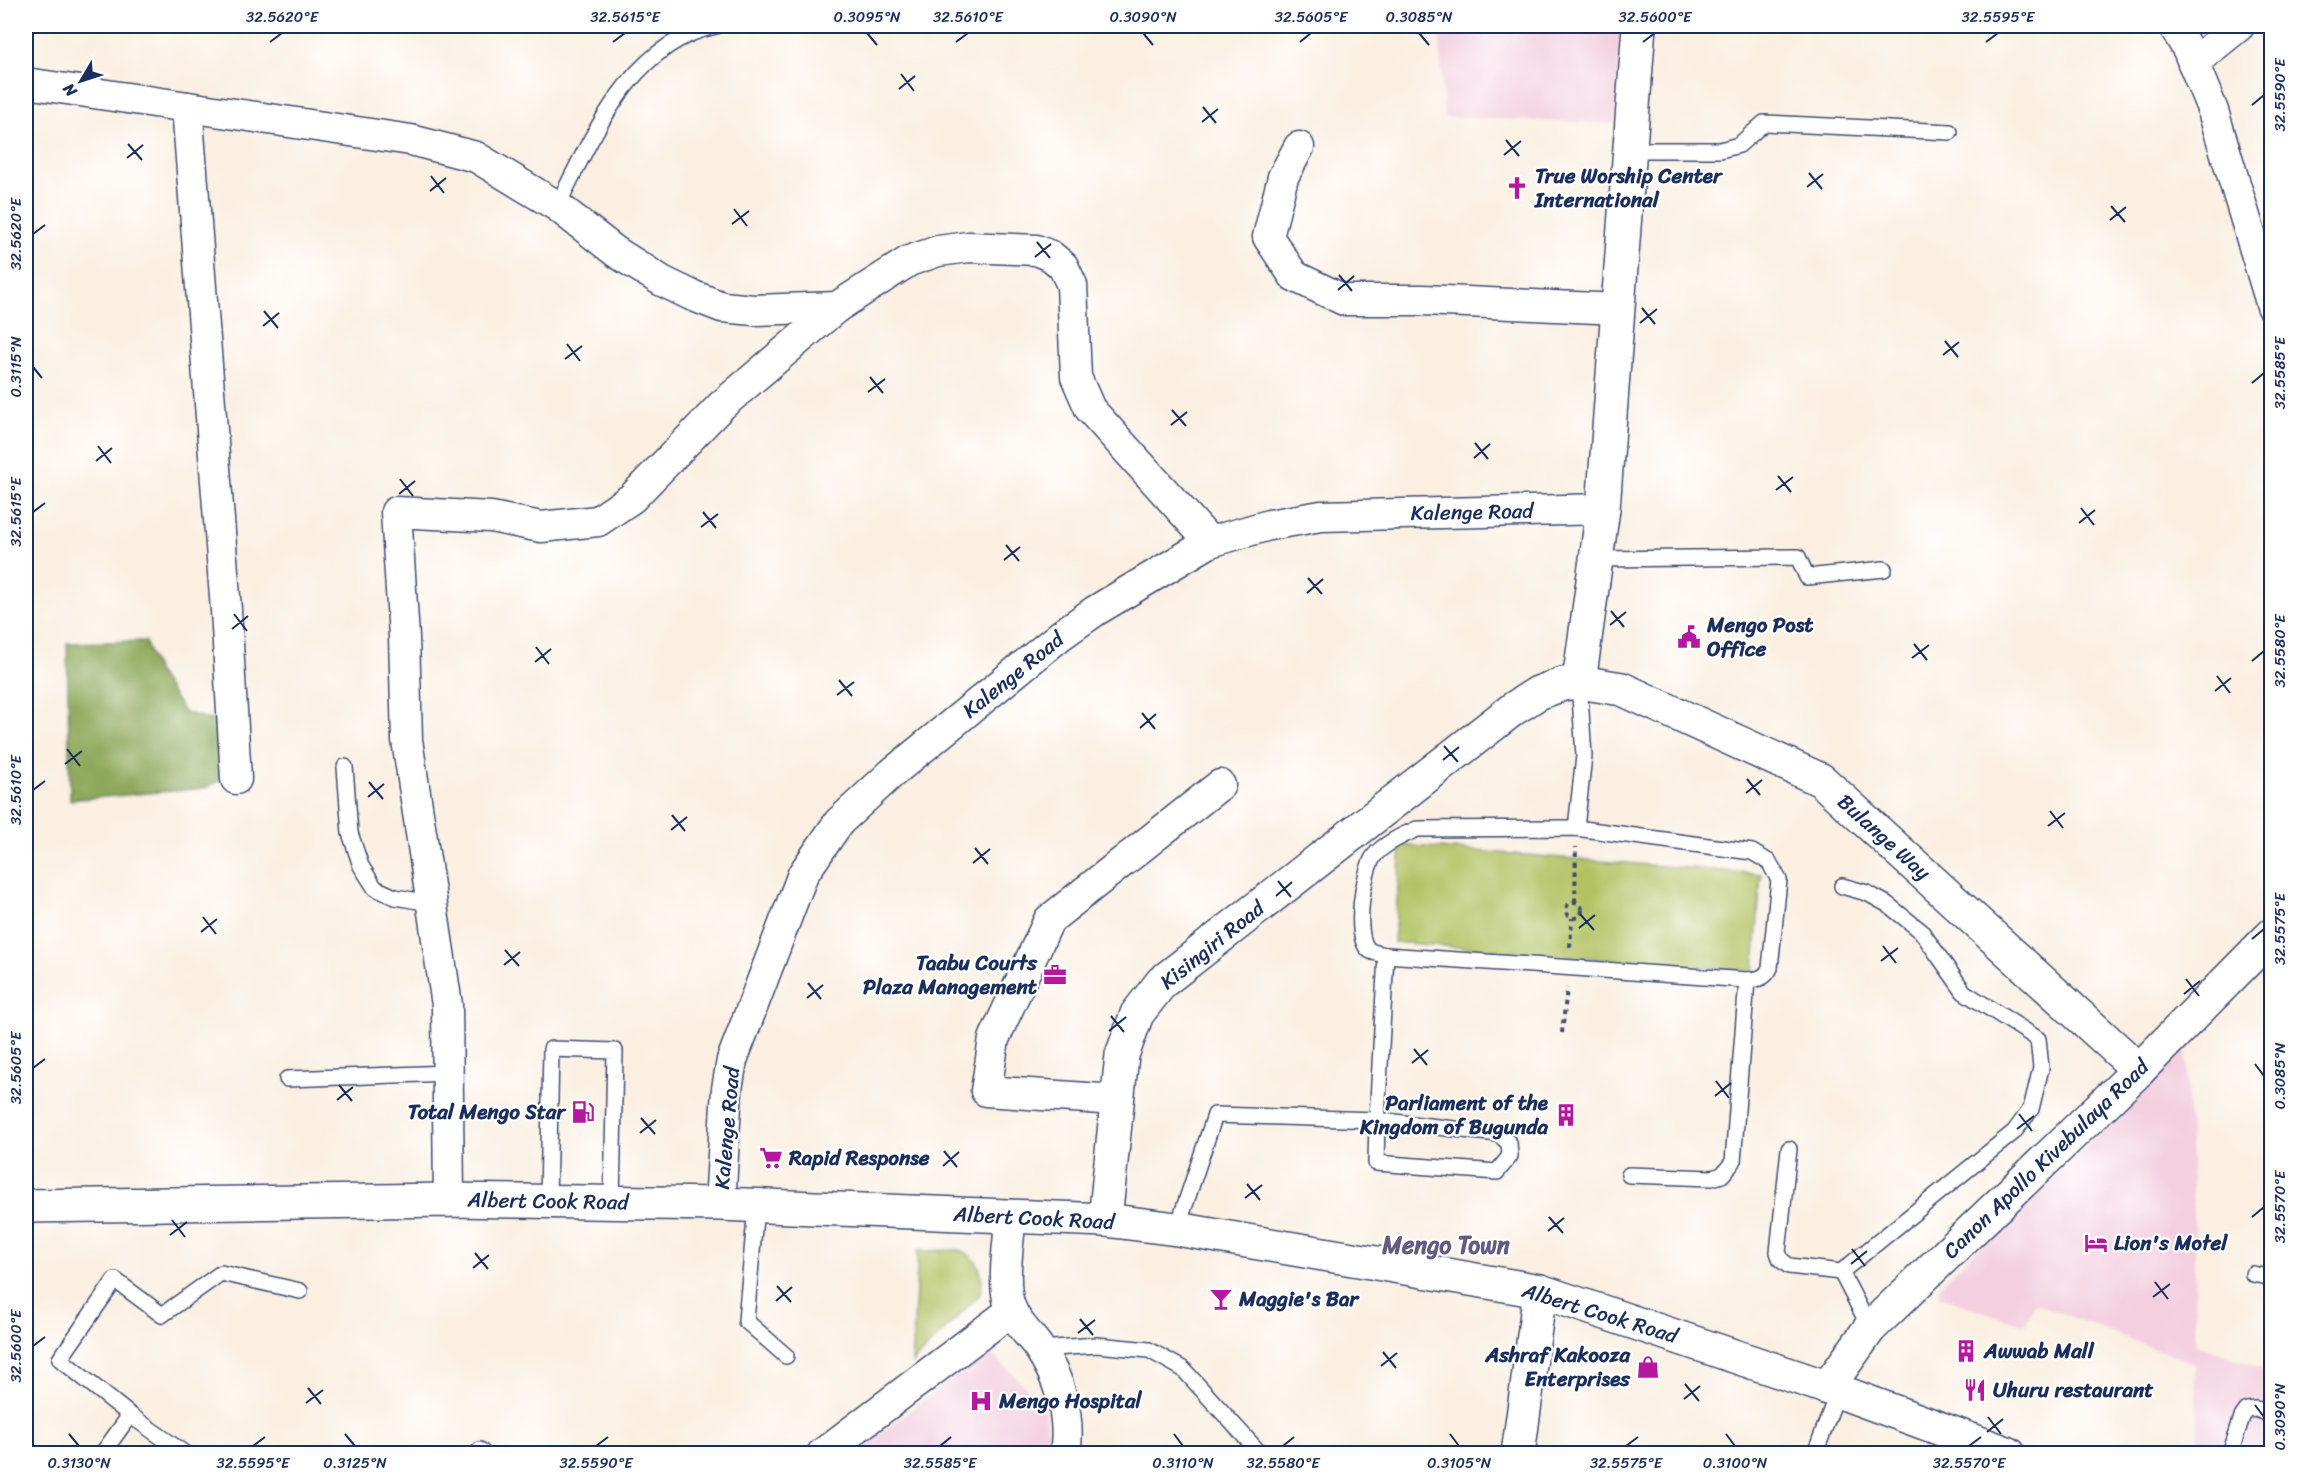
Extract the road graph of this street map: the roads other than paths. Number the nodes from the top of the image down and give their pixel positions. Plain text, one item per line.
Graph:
1 (716, 26) edge
2 (1639, 26) edge
3 (2174, 26) edge
4 (2239, 26) edge
5 (2193, 63) junction
6 (26, 83) edge
7 (187, 106) junction
8 (1950, 132) dead end
9 (1299, 147) dead end
10 (1630, 150) junction
11 (557, 206) junction
12 (2264, 243) edge
13 (2271, 306) edge
14 (837, 307) junction
15 (1618, 309) junction
16 (1603, 509) junction
17 (1210, 542) junction
18 (1596, 559) junction
19 (1884, 569) dead end
20 (1580, 682) junction
21 (345, 767) dead end
22 (236, 779) dead end
23 (1220, 784) dead end
24 (1576, 828) junction
25 (1842, 886) dead end
26 (430, 903) junction
27 (2271, 935) edge
28 (1386, 955) junction
29 (1747, 981) junction
30 (2139, 1071) junction
31 (449, 1073) junction
32 (287, 1079) dead end
33 (1116, 1100) junction
34 (1377, 1120) junction
35 (1789, 1149) dead end
36 (1629, 1175) dead end
37 (449, 1200) junction
38 (548, 1201) junction
39 (612, 1202) junction
40 (720, 1204) junction
41 (26, 1206) edge
42 (756, 1206) junction
43 (1011, 1215) junction
44 (1105, 1220) junction
45 (1177, 1229) junction
46 (1841, 1272) junction
47 (2253, 1274) dead end
48 (2271, 1278) edge
49 (300, 1291) dead end
50 (1540, 1291) junction
51 (1011, 1311) junction
52 (1870, 1328) junction
53 (1040, 1349) junction
54 (786, 1356) dead end
55 (1832, 1390) junction
56 (130, 1414) junction
57 (2271, 1415) edge
58 (1257, 1450) dead end
59 (184, 1453) edge
60 (102, 1454) edge
61 (477, 1454) edge
62 (483, 1454) edge
63 (822, 1454) edge
64 (1065, 1454) edge
65 (1518, 1454) edge
66 (1815, 1454) edge
67 (2009, 1454) edge
68 (2230, 1454) edge

1 - 11 lane
2 - 10 main road
3 - 5 street
4 - 5 street
5 - 12 street
6 - 7 street
7 - 11 street
7 - 22 street
8 - 10 lane
9 - 15 street
10 - 15 main road
11 - 14 street
12 - 13 street
14 - 17 street
14 - 26 street
15 - 16 main road
16 - 17 street, Kalenge Road
16 - 18 main road
17 - 40 street, Kalenge Road
18 - 19 lane
18 - 20 main road
20 - 24 lane
20 - 30 main road, Bulange Way
20 - 33 main road, Kisingiri Road
21 - 26 lane
23 - 33 street
24 - 28 lane
24 - 29 lane
25 - 46 lane
26 - 31 street
27 - 30 main road, Canon Apollo Kivebulaya Road
28 - 29 lane
28 - 34 lane
29 - 36 lane
30 - 52 main road, Canon Apollo Kivebulaya Road
31 - 32 lane
31 - 37 street
33 - 44 main road, Kisingiri Road
34 - 34 lane
34 - 45 lane
35 - 46 lane
37 - 38 main road, Albert Cook Road
37 - 41 main road, Albert Cook Road
38 - 39 main road, Albert Cook Road
38 - 39 lane
39 - 40 main road, Albert Cook Road
40 - 42 main road, Albert Cook Road
42 - 43 main road, Albert Cook Road
42 - 54 lane
43 - 44 main road, Albert Cook Road
43 - 51 street
44 - 45 main road, Albert Cook Road
45 - 50 main road, Albert Cook Road
46 - 52 lane
47 - 48 lane
49 - 56 lane
50 - 55 main road, Albert Cook Road
50 - 65 main road
51 - 53 street
51 - 63 street
52 - 55 main road, Canon Apollo Kivebulaya Road
53 - 58 lane
53 - 64 street
55 - 66 lane
55 - 67 main road, Albert Cook Road
56 - 59 lane
56 - 60 lane
57 - 68 lane
61 - 62 lane

